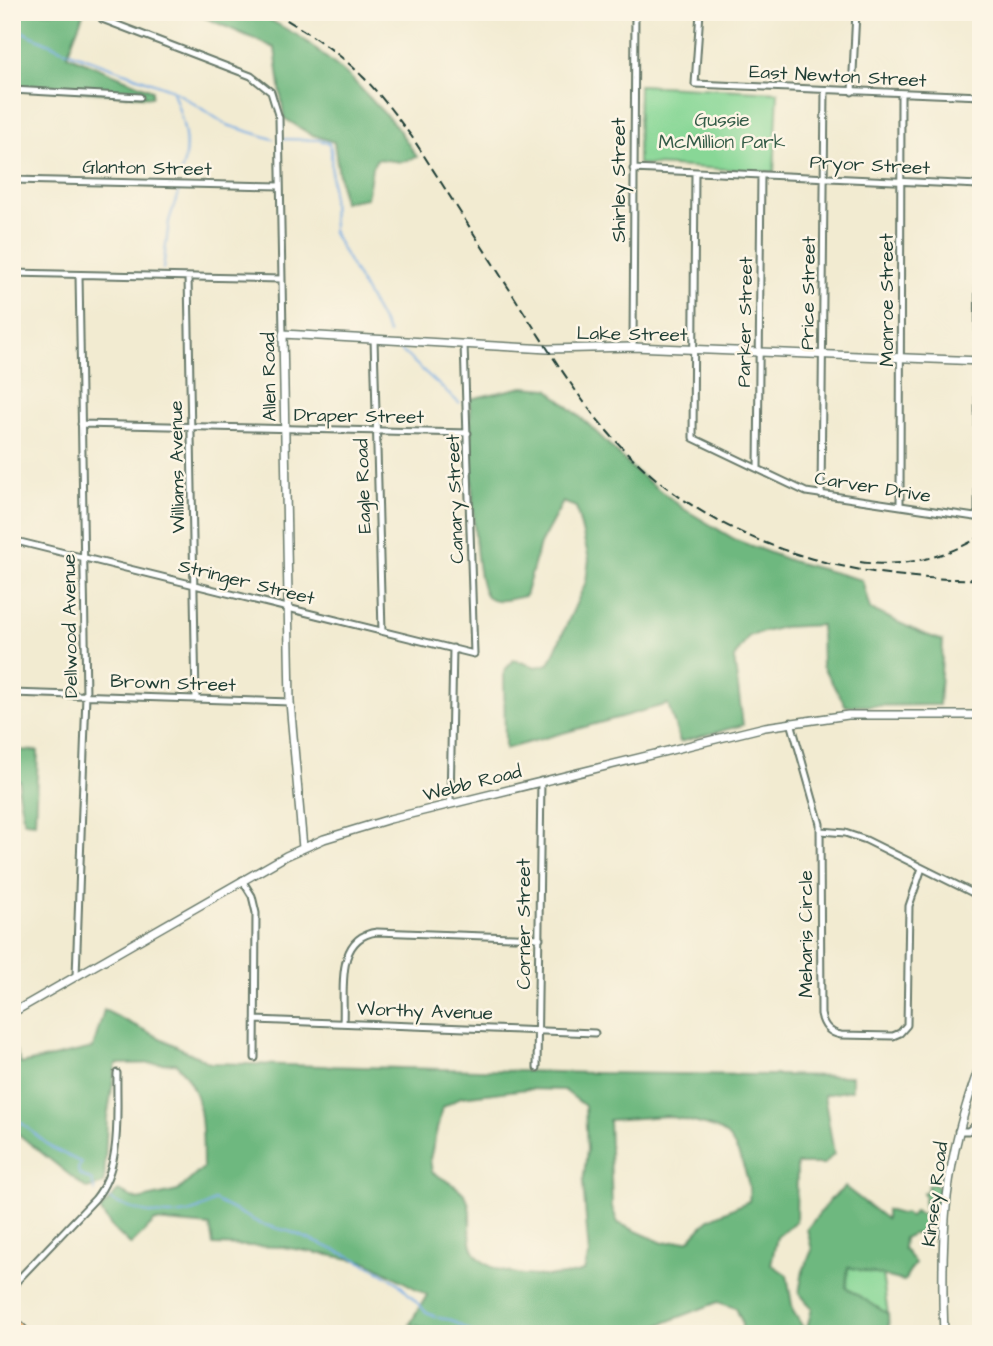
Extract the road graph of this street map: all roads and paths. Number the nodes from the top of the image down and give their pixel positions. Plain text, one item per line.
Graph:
1 (635, 12) edge
2 (700, 12) edge
3 (856, 12) edge
4 (979, 12) edge
5 (102, 19) dead end
6 (12, 90) edge
7 (825, 90) junction
8 (852, 92) junction
9 (901, 94) junction
10 (979, 96) edge
11 (140, 97) dead end
12 (634, 169) junction
13 (695, 172) junction
14 (761, 175) junction
15 (824, 178) junction
16 (12, 180) edge
17 (901, 181) junction
18 (979, 185) junction
19 (280, 186) junction
20 (12, 273) edge
21 (79, 275) junction
22 (188, 277) junction
23 (282, 279) junction
24 (283, 334) junction
25 (374, 339) junction
26 (464, 344) junction
27 (633, 348) junction
28 (693, 350) junction
29 (760, 353) junction
30 (822, 355) junction
31 (901, 358) junction
32 (980, 361) edge
33 (82, 424) junction
34 (191, 427) junction
35 (285, 429) junction
36 (376, 432) junction
37 (468, 433) junction
38 (758, 469) junction
39 (821, 495) junction
40 (900, 506) junction
41 (12, 540) edge
42 (84, 558) junction
43 (194, 584) junction
44 (289, 608) junction
45 (382, 631) junction
46 (453, 648) junction
47 (474, 654) joint
48 (12, 694) edge
49 (86, 695) junction
50 (196, 699) junction
51 (290, 702) junction
52 (981, 715) edge
53 (791, 722) junction
54 (541, 781) junction
55 (450, 803) junction
56 (821, 831) junction
57 (303, 848) junction
58 (922, 868) junction
59 (242, 880) junction
60 (981, 897) edge
61 (540, 938) junction
62 (76, 976) junction
63 (12, 1013) edge
64 (255, 1020) junction
65 (344, 1023) junction
66 (538, 1031) junction
67 (594, 1032) dead end
68 (255, 1058) dead end
69 (981, 1063) edge
70 (537, 1068) dead end
71 (117, 1073) dead end
72 (981, 1121) edge
73 (958, 1131) junction
74 (12, 1285) edge
75 (12, 1320) edge
76 (26, 1334) edge
77 (944, 1334) edge

1 - 12 street, Shirley Street
2 - 7 street, East Newton Street
3 - 8 street
4 - 10 street
5 - 19 street, Allen Road
6 - 11 street
7 - 8 street, East Newton Street
7 - 15 street, Price Street
8 - 9 street, East Newton Street
9 - 10 street, East Newton Street
9 - 17 street, Monroe Street
10 - 18 street
12 - 13 street, Pryor Street
12 - 27 street, Shirley Street
13 - 14 street, Pryor Street
13 - 28 street
14 - 15 street, Pryor Street
14 - 29 street, Parker Street
15 - 17 street, Pryor Street
15 - 30 street, Price Street
16 - 19 street, Glanton Street
17 - 18 street, Pryor Street
17 - 31 street, Monroe Street
18 - 32 street
19 - 23 street, Allen Road
20 - 21 street
21 - 22 street
21 - 33 street, Dellwood Avenue
22 - 23 street
22 - 34 street, Williams Avenue
23 - 24 street, Allen Road
24 - 25 street, Lake Street
24 - 35 street, Allen Road
25 - 26 street, Lake Street
25 - 36 street, Eagle Road
26 - 27 street, Lake Street
26 - 37 street, Canary Street
27 - 28 street, Lake Street
28 - 29 street, Lake Street
28 - 38 street, Carver Drive
29 - 30 street, Lake Street
29 - 38 street, Parker Street
30 - 31 street, Lake Street
30 - 39 street, Price Street
31 - 32 street, Lake Street
31 - 40 street, Monroe Street
32 - 40 street, Carver Drive
33 - 34 street, Draper Street
33 - 42 street, Dellwood Avenue
34 - 35 street, Draper Street
34 - 43 street, Williams Avenue
35 - 36 street, Draper Street
35 - 44 street, Allen Road
36 - 37 street, Draper Street
36 - 45 street, Eagle Road
37 - 47 street, Canary Street
38 - 39 street, Carver Drive
39 - 40 street, Carver Drive
41 - 42 street, Stringer Street
42 - 43 street, Stringer Street
42 - 49 street, Dellwood Avenue
43 - 44 street, Stringer Street
43 - 50 street, Williams Avenue
44 - 45 street, Stringer Street
44 - 51 street, Allen Road
45 - 46 street, Stringer Street
46 - 47 street, Stringer Street
46 - 55 street
48 - 49 street, Brown Street
49 - 50 street, Brown Street
49 - 62 street, Dellwood Avenue
50 - 51 street, Brown Street
51 - 57 street, Allen Road
52 - 53 street, Webb Road
53 - 54 street, Webb Road
53 - 56 street, Meharis Circle
54 - 55 street, Webb Road
54 - 61 street, Corner Street
55 - 57 street, Webb Road
56 - 58 street
56 - 58 street, Meharis Circle
57 - 59 street, Webb Road
58 - 60 street
59 - 62 street, Webb Road
59 - 64 street
61 - 65 street
61 - 66 street, Corner Street
62 - 63 street, Webb Road
64 - 65 street, Worthy Avenue
64 - 68 street
65 - 66 street, Worthy Avenue
66 - 67 street, Worthy Avenue
66 - 70 street, Corner Street
69 - 73 street, Kinsey Road
71 - 74 street
72 - 73 street
73 - 77 street, Kinsey Road
75 - 76 highway

